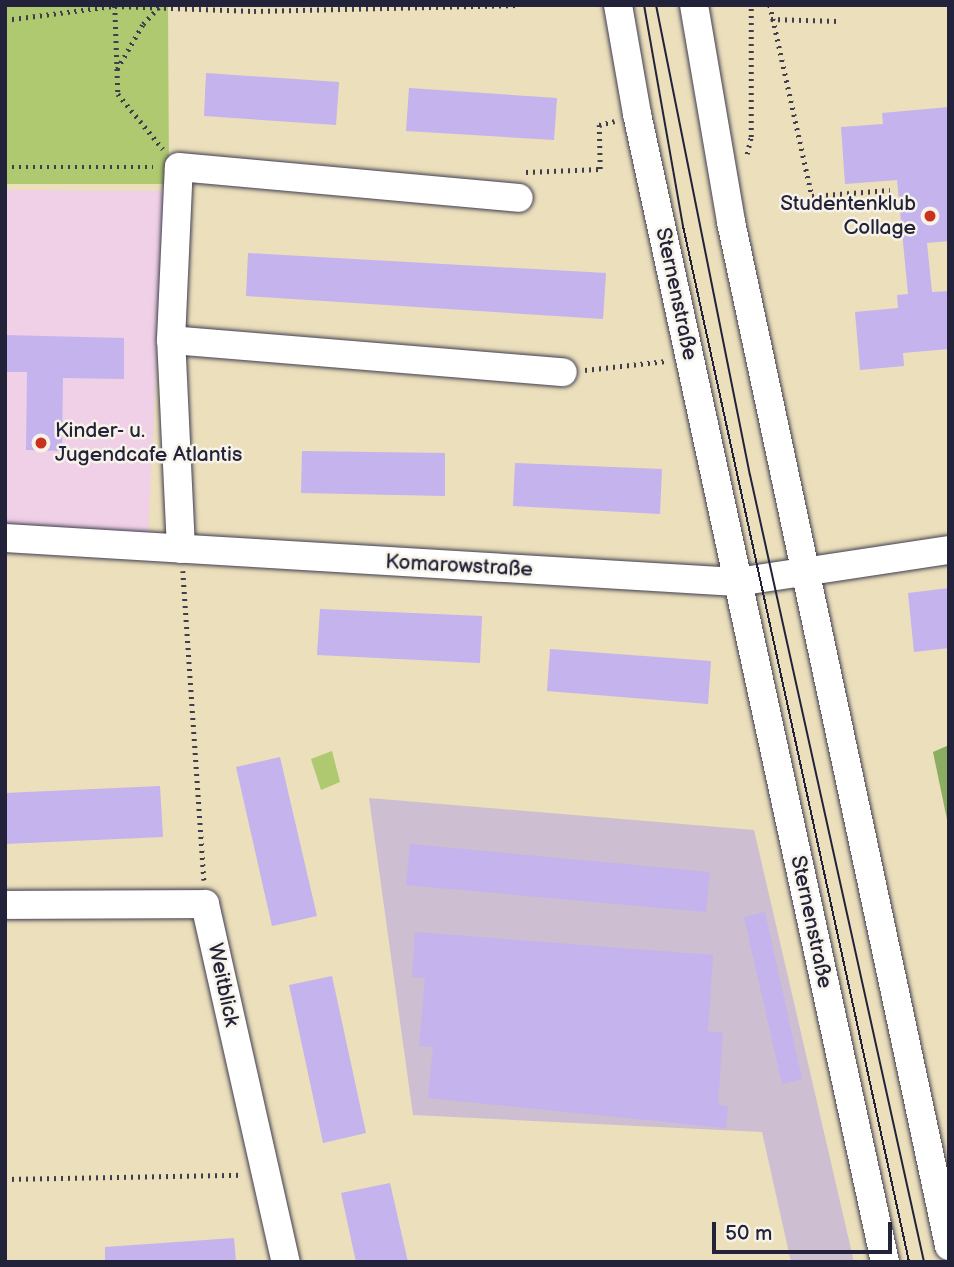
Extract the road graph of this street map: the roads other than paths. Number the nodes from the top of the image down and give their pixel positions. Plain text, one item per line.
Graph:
1 (618, 5) edge
2 (694, 5) edge
3 (519, 198) road end
4 (171, 340) junction
5 (563, 372) road end
6 (5, 538) edge
7 (181, 550) junction
8 (949, 550) edge
9 (804, 571) junction
10 (737, 582) junction
11 (5, 905) edge
12 (949, 1246) edge
13 (286, 1262) edge
14 (884, 1262) edge

1 - 10 street, Sternenstraße
2 - 9 street
3 - 4 street
4 - 5 street
4 - 7 street
6 - 7 street, Komarowstraße
7 - 10 street, Komarowstraße
8 - 9 street
9 - 10 street
9 - 12 street
10 - 14 street, Sternenstraße
11 - 13 street, Weitblick

